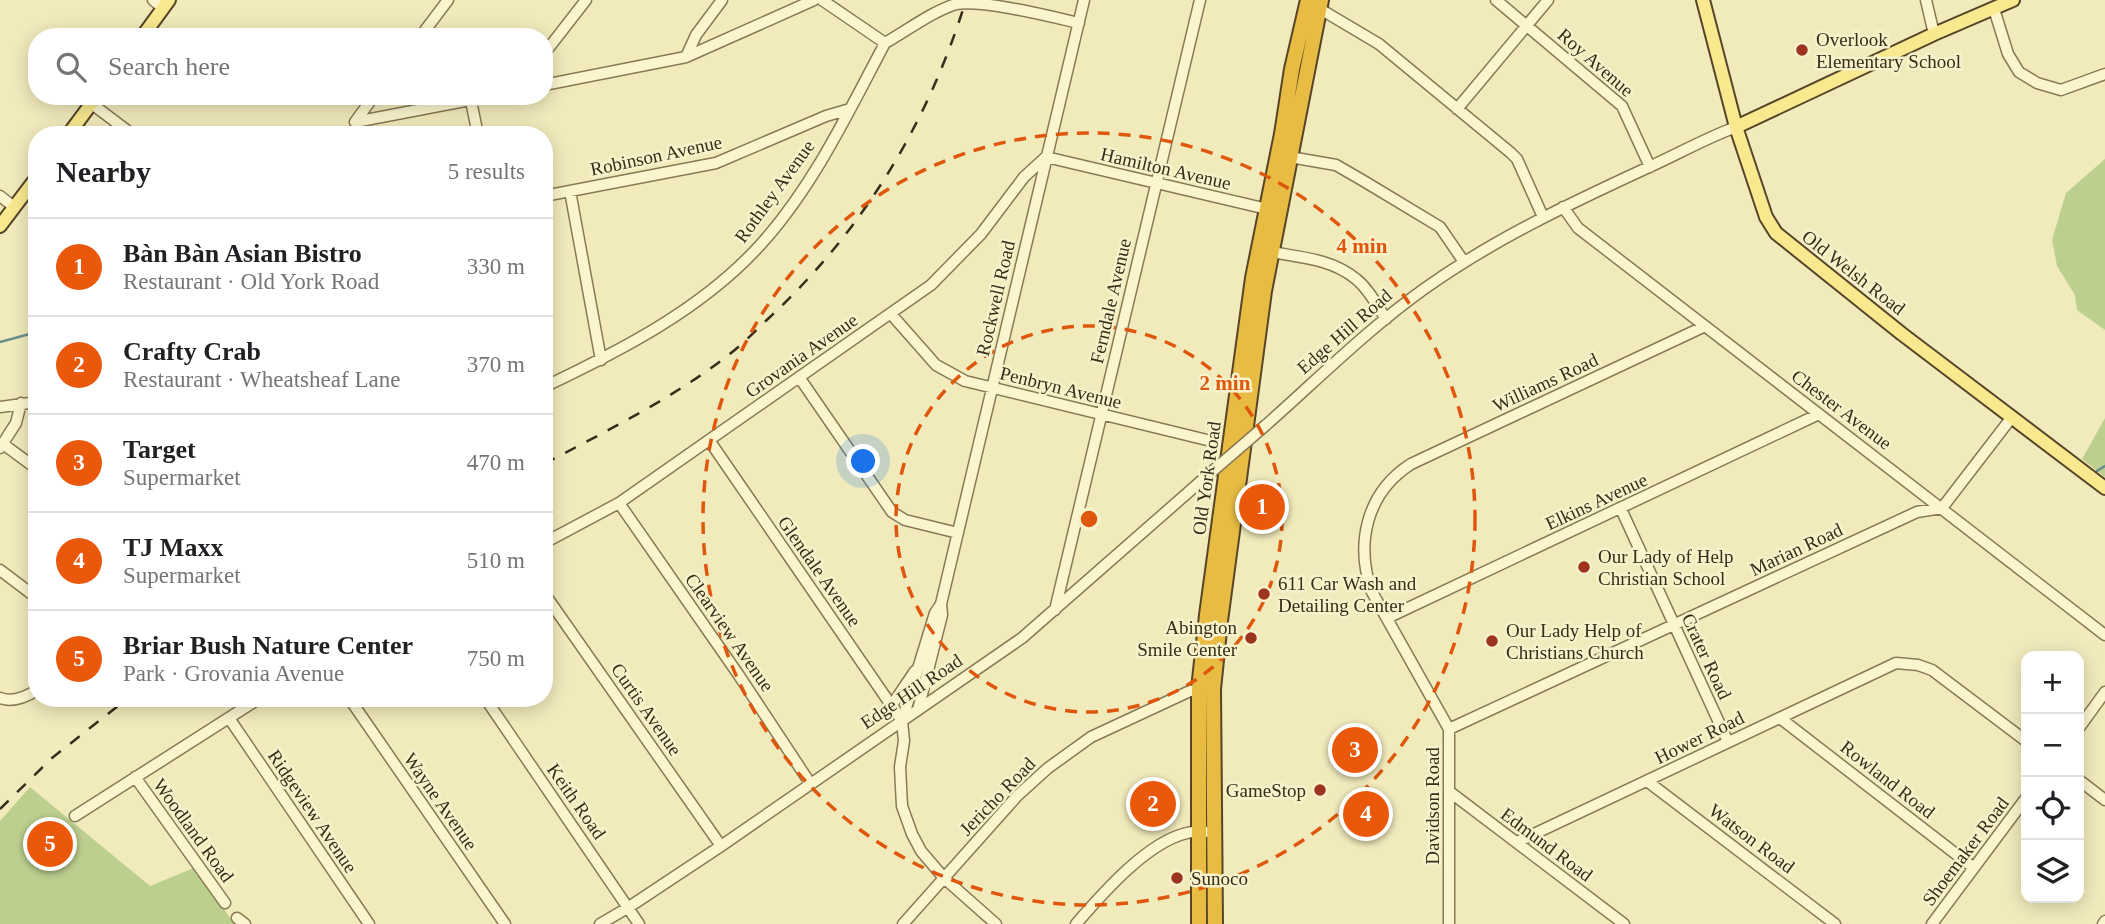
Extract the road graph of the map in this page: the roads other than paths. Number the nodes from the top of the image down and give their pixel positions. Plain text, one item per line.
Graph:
1 (448, 0) edge
2 (586, 0) edge
3 (722, 0) edge
4 (814, 0) edge
5 (822, 0) edge
6 (1084, 0) edge
7 (1200, 0) edge
8 (1496, 0) edge
9 (1548, 0) edge
10 (1703, 0) edge
11 (1926, 0) edge
12 (2013, 0) edge
13 (162, 3) edge
14 (1314, 3) edge
15 (1994, 9) junction
16 (1079, 23) junction
17 (1527, 25) junction
18 (147, 28) edge
19 (427, 28) edge
20 (1934, 34) junction
21 (553, 42) edge
22 (885, 43) junction
23 (686, 57) junction
24 (2105, 74) edge
25 (553, 83) edge
26 (91, 105) edge
27 (100, 105) edge
28 (367, 105) edge
29 (449, 105) edge
30 (472, 105) edge
31 (850, 109) junction
32 (1457, 109) junction
33 (75, 126) edge
34 (123, 126) edge
35 (476, 126) edge
36 (1736, 127) junction
37 (1284, 156) junction
38 (1046, 157) junction
39 (1650, 167) junction
40 (1155, 184) junction
41 (28, 189) edge
42 (570, 191) junction
43 (553, 194) edge
44 (0, 196) edge
45 (14, 207) junction
46 (1563, 207) junction
47 (1272, 211) junction
48 (1543, 217) junction
49 (0, 226) edge
50 (1270, 252) junction
51 (1464, 262) junction
52 (891, 314) junction
53 (1386, 319) junction
54 (1703, 327) junction
55 (601, 360) junction
56 (799, 377) junction
57 (553, 383) edge
58 (992, 387) junction
59 (21, 403) junction
60 (28, 403) edge
61 (0, 407) edge
62 (1819, 414) junction
63 (1102, 415) junction
64 (2012, 417) junction
65 (709, 440) junction
66 (1207, 440) dead end
67 (2, 446) edge
68 (28, 464) edge
69 (1402, 470) joint
70 (2105, 488) edge
71 (619, 503) junction
72 (1942, 508) junction
73 (1621, 509) junction
74 (958, 533) junction
75 (553, 538) edge
76 (0, 570) edge
77 (28, 591) edge
78 (940, 604) junction
79 (553, 606) edge
80 (1055, 610) junction
81 (1387, 618) junction
82 (1674, 626) junction
83 (2105, 635) edge
84 (921, 662) junction
85 (1206, 689) junction
86 (2105, 692) edge
87 (28, 694) edge
88 (0, 698) edge
89 (892, 705) junction
90 (246, 707) edge
91 (355, 707) edge
92 (491, 707) edge
93 (918, 710) junction
94 (229, 718) junction
95 (1780, 718) junction
96 (902, 720) junction
97 (2084, 721) edge
98 (1449, 729) junction
99 (2021, 737) edge
100 (1728, 742) junction
101 (135, 777) junction
102 (1647, 781) junction
103 (810, 783) junction
104 (2084, 784) edge
105 (1450, 792) junction
106 (2105, 800) edge
107 (2021, 806) edge
108 (75, 816) dead end
109 (1198, 832) junction
110 (1214, 832) junction
111 (1517, 842) junction
112 (721, 846) junction
113 (1974, 868) junction
114 (944, 878) junction
115 (225, 903) dead end
116 (629, 907) junction
117 (369, 924) edge
118 (505, 924) edge
119 (600, 924) edge
120 (639, 924) edge
121 (903, 924) edge
122 (996, 924) edge
123 (1076, 924) edge
124 (1199, 924) edge
125 (1215, 924) edge
126 (1449, 924) edge
127 (1624, 924) edge
128 (1835, 924) edge
129 (1932, 924) edge

1 - 19 street
2 - 21 street
3 - 23 street
4 - 23 street
5 - 22 street
6 - 16 street, Rockwell Road
7 - 40 street, Ferndale Avenue
8 - 17 street, Roy Avenue
9 - 17 street
10 - 36 main road, Old Welsh Road
11 - 20 street
12 - 15 main road, Edge Hill Road
13 - 18 main road
14 - 32 street
14 - 37 highway, Old York Road
15 - 20 main road, Edge Hill Road
15 - 24 street
16 - 22 street
16 - 38 street, Rockwell Road
17 - 32 street
17 - 39 street, Roy Avenue
20 - 36 main road, Edge Hill Road
22 - 31 street, Rothley Avenue
23 - 25 street
26 - 33 main road
27 - 34 street
28 - 29 street
30 - 35 street
31 - 42 street, Robinson Avenue
31 - 55 street, Rothley Avenue
32 - 48 street
36 - 39 street, Edge Hill Road
36 - 64 main road, Old Welsh Road
37 - 47 highway, Old York Road
37 - 51 street
38 - 40 street, Hamilton Avenue
38 - 52 street, Grovania Avenue
38 - 58 street, Rockwell Road
39 - 46 street, Edge Hill Road
40 - 47 street, Hamilton Avenue
40 - 63 street, Ferndale Avenue
41 - 45 main road
42 - 43 street, Robinson Avenue
42 - 55 street
44 - 45 street
45 - 49 main road
46 - 48 street, Edge Hill Road
46 - 54 street, Chester Avenue
47 - 50 highway, Old York Road
47 - 85 highway, Old York Road
48 - 51 street, Edge Hill Road
50 - 53 street
50 - 85 highway, Old York Road
51 - 53 street, Edge Hill Road
52 - 56 street, Grovania Avenue
52 - 58 street, Penbryn Avenue
53 - 80 street, Edge Hill Road, bridge
54 - 62 street, Chester Avenue
54 - 69 street, Williams Road
55 - 57 street, Rothley Avenue
56 - 65 street, Grovania Avenue
56 - 74 street
58 - 63 street, Penbryn Avenue
58 - 74 street, Rockwell Road
59 - 60 street
59 - 61 street
59 - 67 street
62 - 72 street, Chester Avenue
62 - 73 street, Elkins Avenue
63 - 66 street, Penbryn Avenue
63 - 80 street, Ferndale Avenue
64 - 70 main road, Old Welsh Road
64 - 72 street
65 - 71 street, Grovania Avenue
65 - 89 street, Glendale Avenue
67 - 68 street
69 - 81 street, Davidson Road
71 - 75 street, Grovania Avenue
71 - 103 street, Clearview Avenue
72 - 82 street, Marian Road
72 - 83 street, Chester Avenue
73 - 81 street, Elkins Avenue
73 - 82 street, Crater Road
74 - 78 street, Rockwell Road
76 - 77 street
78 - 84 street, Rockwell Road
78 - 93 street, Rockwell Road
79 - 112 street, Curtis Avenue
80 - 93 street, Edge Hill Road
81 - 98 street, Davidson Road
82 - 98 street, Marian Road
82 - 100 street, Crater Road
84 - 89 street, Rockwell Road
84 - 96 street, Rockwell Road
85 - 109 highway, Old York Road
85 - 110 highway, Old York Road
85 - 114 street, Jericho Road
86 - 97 street
87 - 88 street
89 - 96 street, Glendale Avenue
90 - 94 street
91 - 118 street, Wayne Avenue
92 - 116 street, Keith Road
93 - 96 street, Edge Hill Road
94 - 101 street
94 - 117 street, Ridgeview Avenue
95 - 99 street, Hower Road
95 - 100 street, Hower Road
95 - 113 street, Rowland Road
96 - 103 street, Edge Hill Road
96 - 114 street, Rockwell Road
98 - 105 street, Davidson Road
100 - 102 street, Hower Road
101 - 108 street
101 - 115 street, Woodland Road
102 - 111 street, Hower Road
102 - 128 street, Watson Road
103 - 112 street, Edge Hill Road
104 - 106 street
105 - 111 street, Edmund Road
105 - 126 street, Davidson Road
107 - 113 street, Shoemaker Road
109 - 110 street
109 - 123 street
109 - 124 highway, Old York Road
110 - 125 highway, Old York Road
111 - 127 street, Edmund Road
112 - 116 street, Edge Hill Road
113 - 129 street, Shoemaker Road
114 - 121 street, Jericho Road
114 - 122 street, Rockwell Road
116 - 119 street, Edge Hill Road
116 - 120 street, Keith Road

